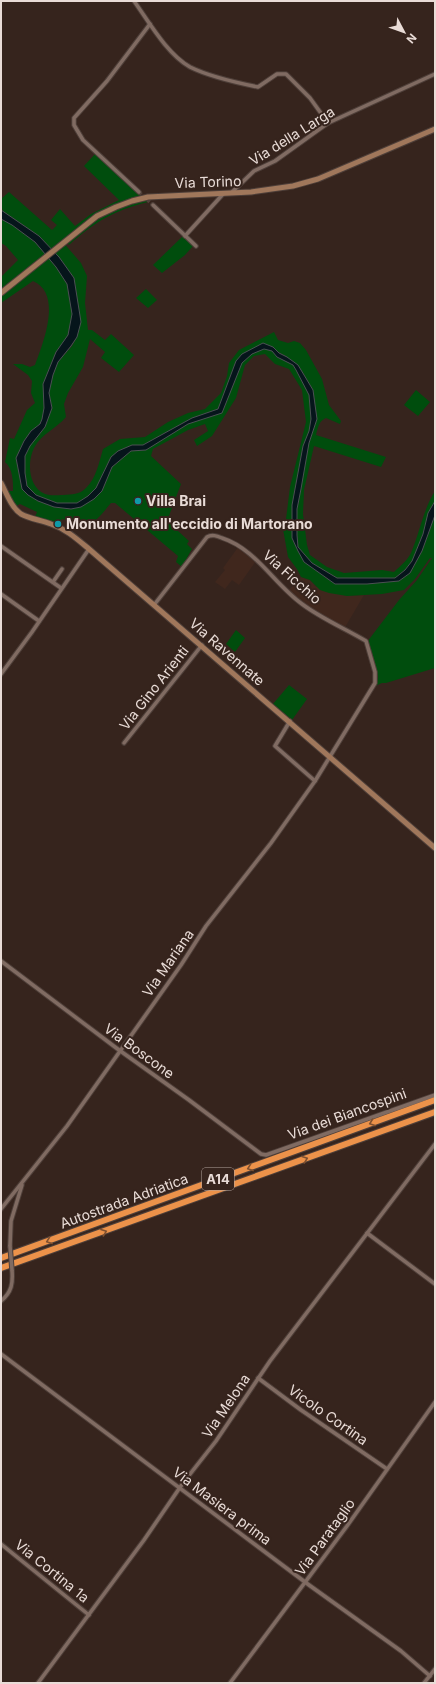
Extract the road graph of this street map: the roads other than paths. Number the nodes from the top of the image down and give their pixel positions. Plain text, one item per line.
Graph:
1 (134, 1) edge
2 (150, 24) junction
3 (435, 74) edge
4 (328, 123) junction
5 (435, 129) edge
6 (139, 192) tunnel mouth
7 (224, 193) junction
8 (231, 193) junction
9 (153, 205) tunnel mouth
10 (185, 236) junction
11 (196, 246) dead end
12 (1, 293) edge
13 (1, 483) edge
14 (1, 546) edge
15 (89, 549) junction
16 (62, 569) dead end
17 (53, 582) junction
18 (61, 588) junction
19 (1, 594) edge
20 (154, 605) junction
21 (39, 621) junction
22 (202, 646) junction
23 (1, 674) edge
24 (290, 721) junction
25 (124, 743) dead end
26 (330, 756) junction
27 (315, 781) junction
28 (435, 848) edge
29 (1, 961) edge
30 (119, 1050) junction
31 (435, 1095) edge
32 (435, 1100) edge
33 (435, 1112) edge
34 (435, 1144) edge
35 (266, 1155) joint
36 (23, 1182) junction
37 (1, 1209) edge
38 (367, 1233) junction
39 (1, 1258) edge
40 (1, 1268) edge
41 (435, 1284) edge
42 (1, 1301) edge
43 (1, 1354) edge
44 (258, 1378) junction
45 (435, 1402) edge
46 (387, 1470) junction
47 (180, 1488) junction
48 (1, 1544) edge
49 (306, 1582) junction
50 (89, 1614) junction
51 (435, 1669) edge
52 (430, 1676) junction
53 (38, 1683) edge
54 (230, 1683) edge
55 (424, 1683) edge

1 - 2 street
2 - 4 street
2 - 6 street
3 - 4 street, Via della Larga
4 - 8 street, Via della Larga
5 - 8 main road, Via Torino
7 - 8 main road, Via Torino
7 - 10 street
7 - 12 main road, Via Torino
9 - 10 street
10 - 11 street
13 - 15 main road, Via Ravennate
14 - 17 street
15 - 18 street
15 - 20 main road, Via Ravennate
16 - 17 street
17 - 18 street
18 - 21 street
19 - 21 street
20 - 22 main road, Via Ravennate
20 - 26 street, Via Ficchio
21 - 23 street
22 - 24 main road, Via Ravennate
22 - 25 street, Via Gino Arienti
24 - 26 main road, Via Ravennate
24 - 27 street
26 - 27 street, Via Mariana
26 - 28 main road, Via Ravennate
27 - 30 street, Via Mariana
29 - 30 street, Via Boscone
30 - 35 street, Via Boscone
30 - 36 street, Via Mariana
31 - 35 street, Via dei Biancospini
32 -> 39 highway, Autostrada Adriatica / A14
40 -> 33 highway, Autostrada Adriatica / A14
34 - 38 street, Via Melona
36 - 37 street, Via Mariana
36 - 42 street, Via Mariana, bridge
38 - 41 street
38 - 44 street, Via Melona
43 - 47 street, Via Masiera prima
44 - 46 street, Vicolo Cortina
44 - 47 street, Via Melona
45 - 46 street, Via Parataglio
46 - 49 street, Via Parataglio
47 - 49 street, Via Masiera prima
47 - 50 street, Via Melona
48 - 50 street, Via Cortina 1a
49 - 52 street, Via Masiera prima
49 - 54 street, Via Parataglio
50 - 53 street, Via Melona
51 - 52 street
52 - 55 street

